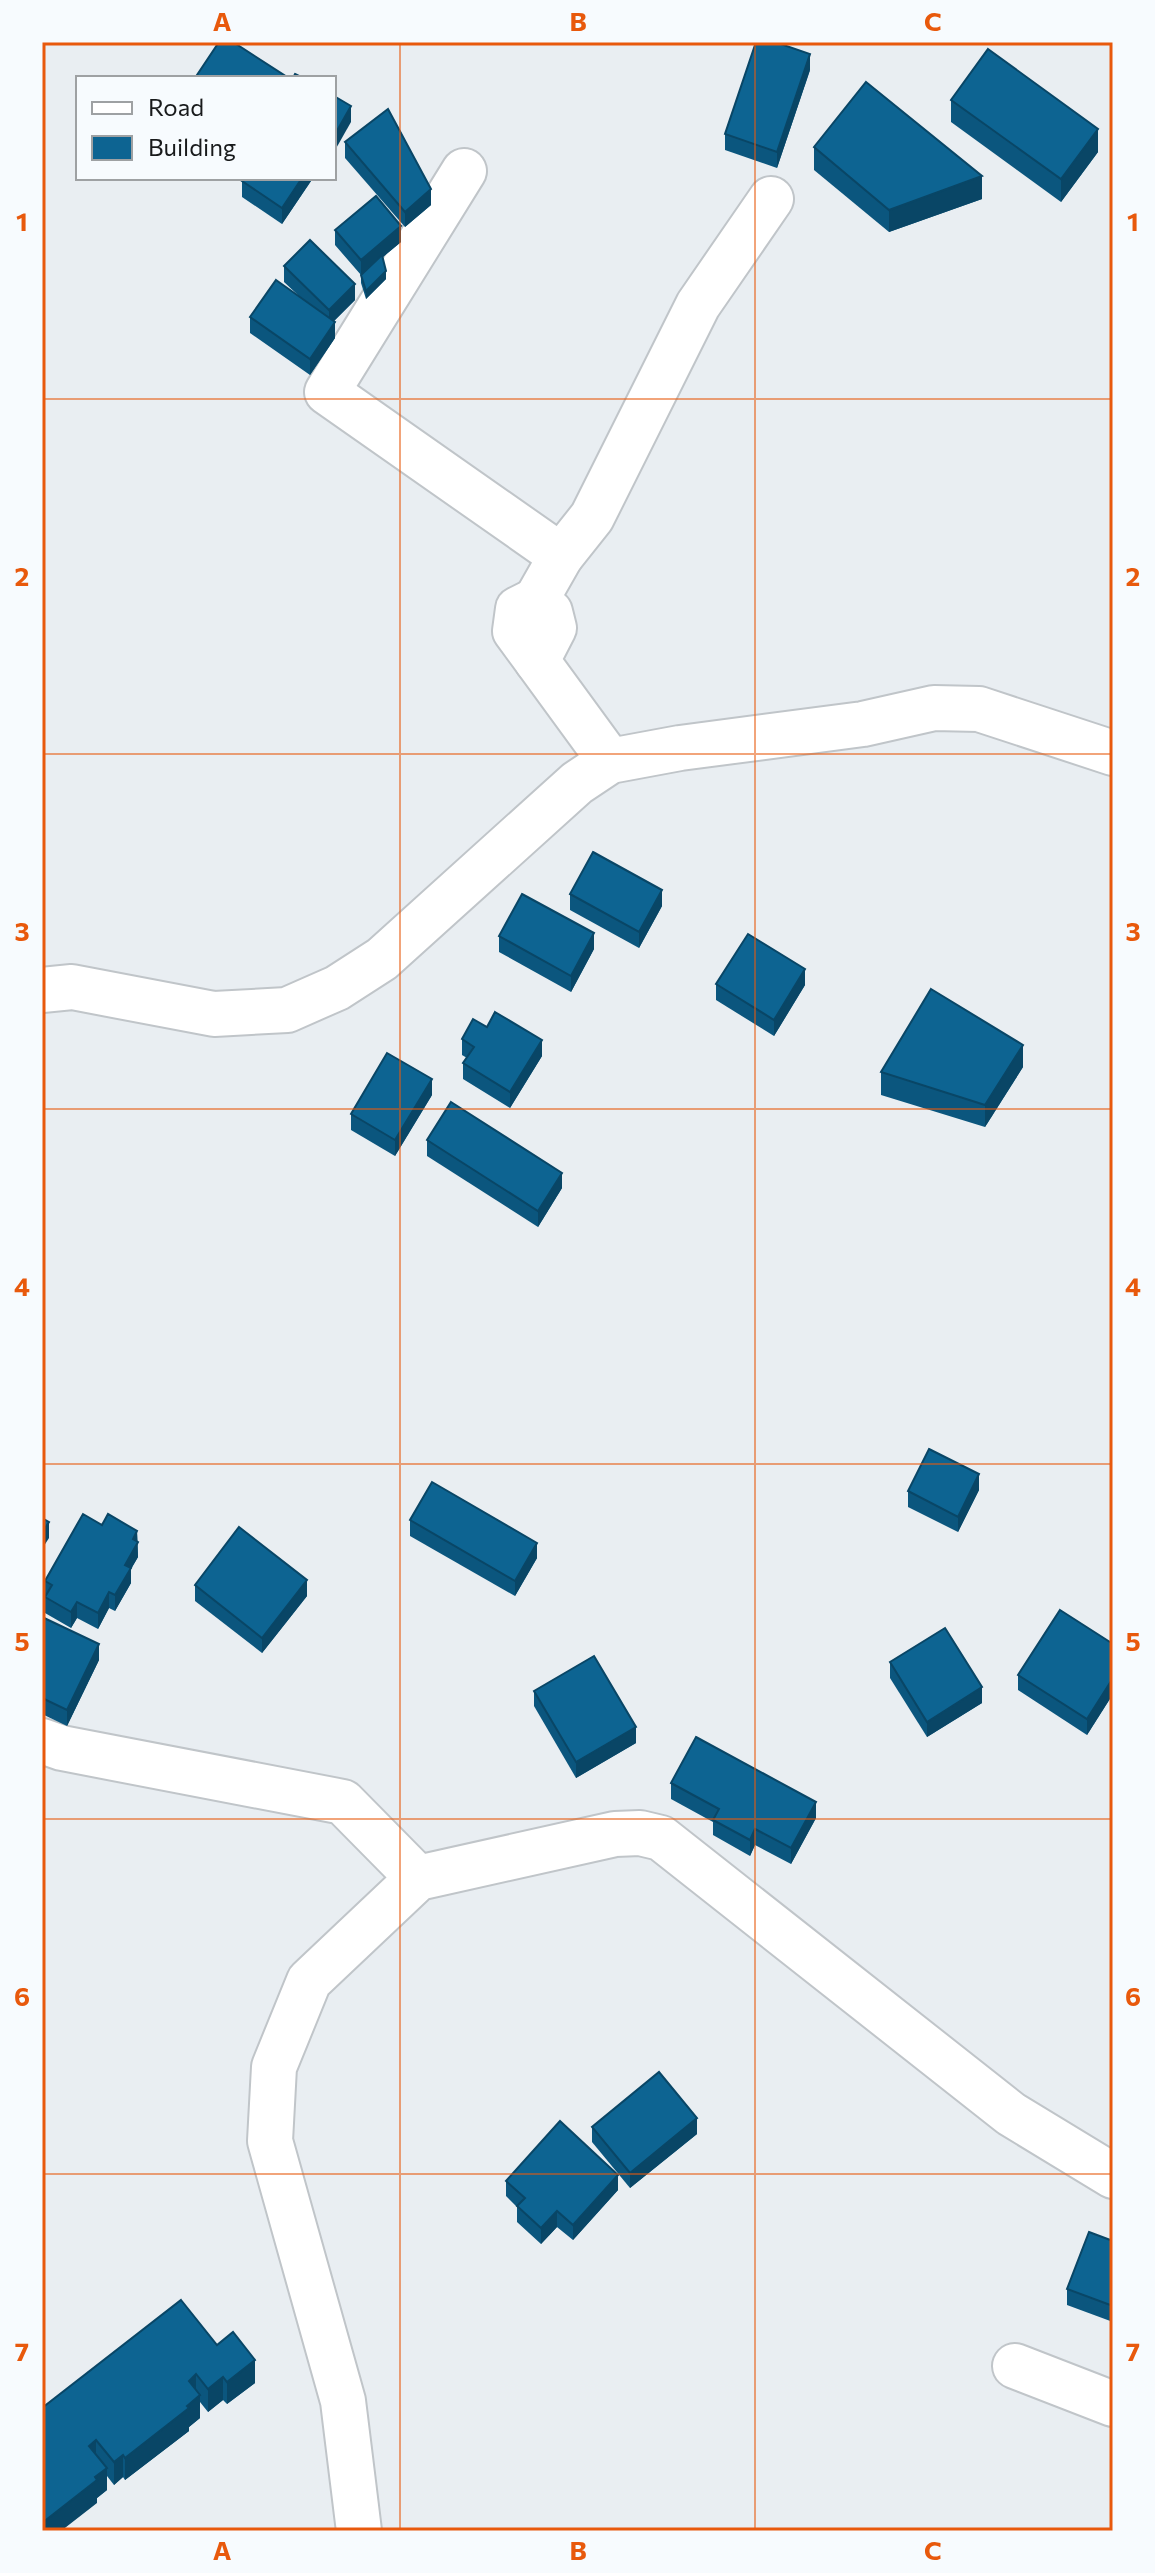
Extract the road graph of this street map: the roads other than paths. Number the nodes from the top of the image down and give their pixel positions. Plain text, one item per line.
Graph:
1 (464, 171) dead end
2 (771, 199) dead end
3 (561, 556) junction
4 (1113, 753) edge
5 (610, 761) junction
6 (42, 990) edge
7 (42, 1741) edge
8 (418, 1878) junction
9 (1113, 2176) edge
10 (1015, 2366) dead end
11 (1113, 2404) edge
12 (359, 2531) edge

1 - 3 street
2 - 3 street
3 - 5 street
4 - 5 street
5 - 6 street
7 - 8 street
8 - 9 street
8 - 12 street
10 - 11 street

